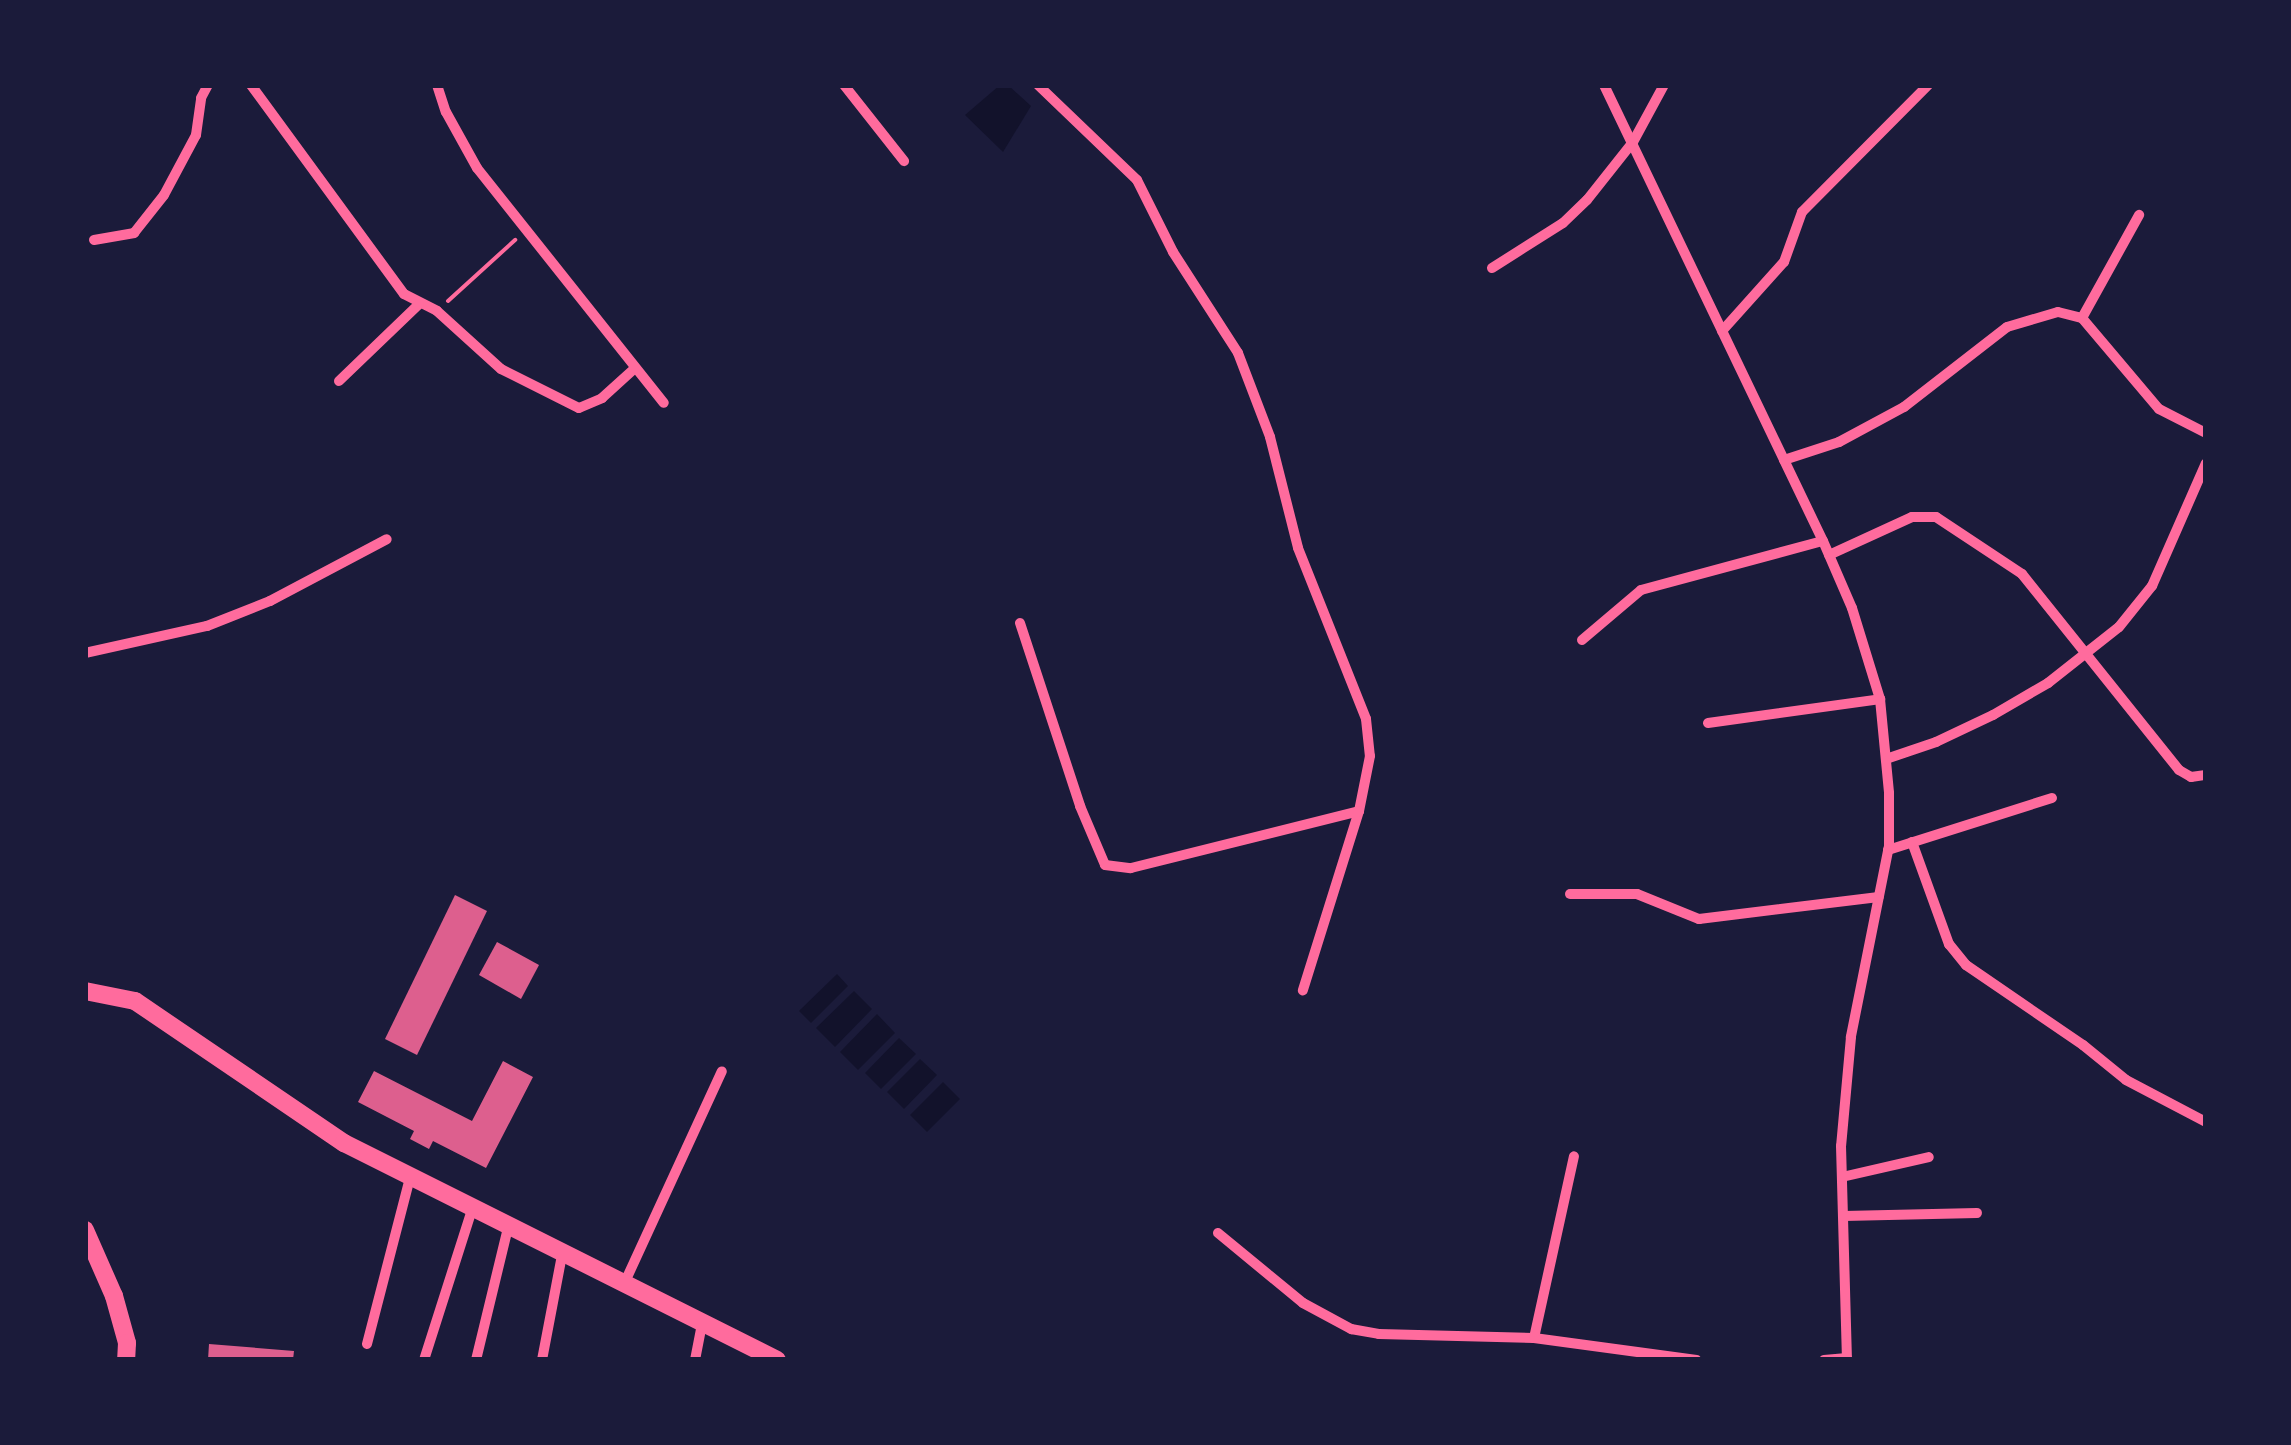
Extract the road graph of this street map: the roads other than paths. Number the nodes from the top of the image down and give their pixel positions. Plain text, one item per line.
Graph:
1 (208, 85) edge
2 (252, 85) edge
3 (437, 85) edge
4 (844, 85) edge
5 (1038, 85) edge
6 (1604, 85) edge
7 (1664, 85) edge
8 (1928, 85) edge
9 (1633, 142) junction
10 (904, 161) dead end
11 (2139, 215) dead end
12 (94, 240) dead end
13 (1492, 268) dead end
14 (419, 304) junction
15 (2082, 318) junction
16 (1722, 331) junction
17 (634, 369) junction
18 (340, 381) dead end
19 (664, 403) dead end
20 (2206, 433) edge
21 (1784, 460) junction
22 (2206, 464) edge
23 (387, 539) dead end
24 (1823, 541) junction
25 (1829, 556) junction
26 (1020, 623) dead end
27 (1582, 640) dead end
28 (2086, 652) junction
29 (85, 653) edge
30 (1880, 699) junction
31 (1708, 723) dead end
32 (1886, 759) junction
33 (2206, 775) edge
34 (2052, 798) dead end
35 (1359, 811) junction
36 (1912, 842) junction
37 (1888, 850) junction
38 (1570, 894) dead end
39 (1879, 897) junction
40 (85, 990) edge
41 (1303, 990) dead end
42 (722, 1071) dead end
43 (2206, 1122) edge
44 (1574, 1156) dead end
45 (1929, 1158) dead end
46 (1842, 1177) junction
47 (410, 1178) junction
48 (472, 1210) junction
49 (1977, 1213) dead end
50 (1844, 1216) junction
51 (508, 1228) junction
52 (85, 1230) edge
53 (1218, 1233) dead end
54 (562, 1255) junction
55 (623, 1286) junction
56 (702, 1324) junction
57 (1534, 1338) junction
58 (367, 1344) dead end
59 (1847, 1359) edge
60 (126, 1360) edge
61 (424, 1360) edge
62 (476, 1360) edge
63 (542, 1360) edge
64 (696, 1360) edge
65 (778, 1360) edge
66 (1697, 1360) edge
67 (1824, 1360) edge

1 - 12 street
2 - 14 street
3 - 17 street
4 - 10 street
5 - 35 street
6 - 9 street
7 - 9 street
8 - 16 street
9 - 13 street
9 - 16 street
11 - 15 street
14 - 17 street
14 - 18 street
15 - 20 street
15 - 21 street
16 - 21 street
17 - 19 street
21 - 24 street
22 - 28 street
23 - 29 street
24 - 25 street
24 - 27 street
25 - 28 street
25 - 30 street
26 - 35 street
28 - 32 street
28 - 33 street
30 - 31 street
30 - 32 street
32 - 37 street
34 - 36 street
35 - 41 street
36 - 37 street
36 - 43 street
37 - 39 street
38 - 39 street
39 - 46 street
40 - 47 highway
42 - 55 street
44 - 57 street
45 - 46 street
46 - 50 street
47 - 48 highway
47 - 58 street
48 - 51 highway
48 - 61 street
49 - 50 street
50 - 59 street
51 - 54 highway
51 - 62 street
52 - 60 highway
53 - 57 street
54 - 55 highway
54 - 63 street
55 - 56 highway
56 - 64 street
56 - 65 highway
57 - 66 street
59 - 67 street

